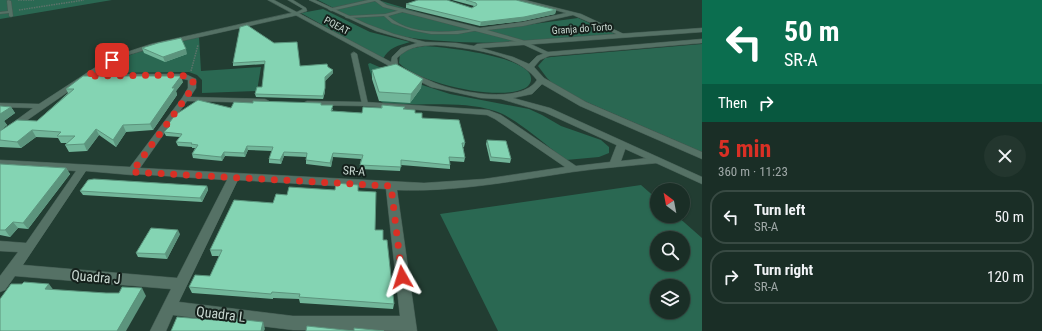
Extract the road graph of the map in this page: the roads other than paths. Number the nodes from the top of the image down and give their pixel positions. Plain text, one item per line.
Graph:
1 (270, 0) edge
2 (290, 0) edge
3 (311, 0) edge
4 (376, 0) edge
5 (519, 0) edge
6 (8, 1) edge
7 (331, 9) junction
8 (405, 10) junction
9 (0, 13) edge
10 (573, 13) junction
11 (296, 14) junction
12 (385, 15) junction
13 (347, 17) junction
14 (523, 24) junction
15 (477, 30) junction
16 (702, 30) edge
17 (625, 36) junction
18 (522, 38) junction
19 (702, 41) edge
20 (430, 43) junction
21 (463, 46) junction
22 (354, 54) dead end
23 (548, 54) junction
24 (395, 67) junction
25 (530, 67) junction
26 (87, 76) junction
27 (541, 80) junction
28 (501, 97) junction
29 (185, 99) junction
30 (271, 101) edge
31 (295, 102) edge
32 (0, 104) edge
33 (365, 104) junction
34 (41, 106) junction
35 (0, 136) edge
36 (622, 144) junction
37 (702, 156) edge
38 (657, 160) junction
39 (0, 163) edge
40 (614, 164) junction
41 (82, 169) junction
42 (574, 169) junction
43 (132, 172) junction
44 (234, 176) junction
45 (702, 181) edge
46 (391, 186) junction
47 (0, 246) edge
48 (29, 248) junction
49 (12, 270) junction
50 (180, 284) junction
51 (0, 286) edge
52 (171, 308) junction
53 (292, 327) edge
54 (408, 327) edge
55 (158, 331) edge

1 - 11 street, PQEAT
2 - 11 lane
3 - 7 street, PQEAT
4 - 7 street
4 - 8 street
5 - 10 street
6 - 9 lane
7 - 13 street, PQEAT
8 - 12 lane
8 - 15 street
10 - 14 street
10 - 17 street
11 - 24 street, PQEAT
11 - 26 street
12 - 13 lane
12 - 15 lane
13 - 20 street, PQEAT
14 - 15 street
14 - 18 street
15 - 18 street
16 - 17 street, Granja do Torto
17 - 18 street, Granja do Torto
18 - 21 street, Granja do Torto
18 - 23 street
19 - 23 street, Granja do Torto
20 - 21 street
20 - 24 street
21 - 25 street
22 - 33 lane
23 - 25 street, Granja do Torto
24 - 28 street, PQEAT
25 - 27 street
26 - 29 street
26 - 34 street
27 - 28 street
27 - 37 street
28 - 36 street
29 - 30 street
29 - 43 street
31 - 33 street
32 - 34 street
33 - 42 street
34 - 35 street
36 - 38 street
36 - 40 street
38 - 40 street, SR-A
38 - 45 street
39 - 41 street, SR-A
40 - 42 street, SR-A
41 - 43 street, SR-A
41 - 48 street
42 - 46 street, SR-A
43 - 44 street, SR-A
44 - 46 street, SR-A
44 - 50 street
46 - 54 street
47 - 48 street
48 - 49 street
49 - 50 street, Quadra J
49 - 51 street
50 - 52 street
52 - 53 street, Quadra L
52 - 55 street
53 - 54 street, Quadra L

